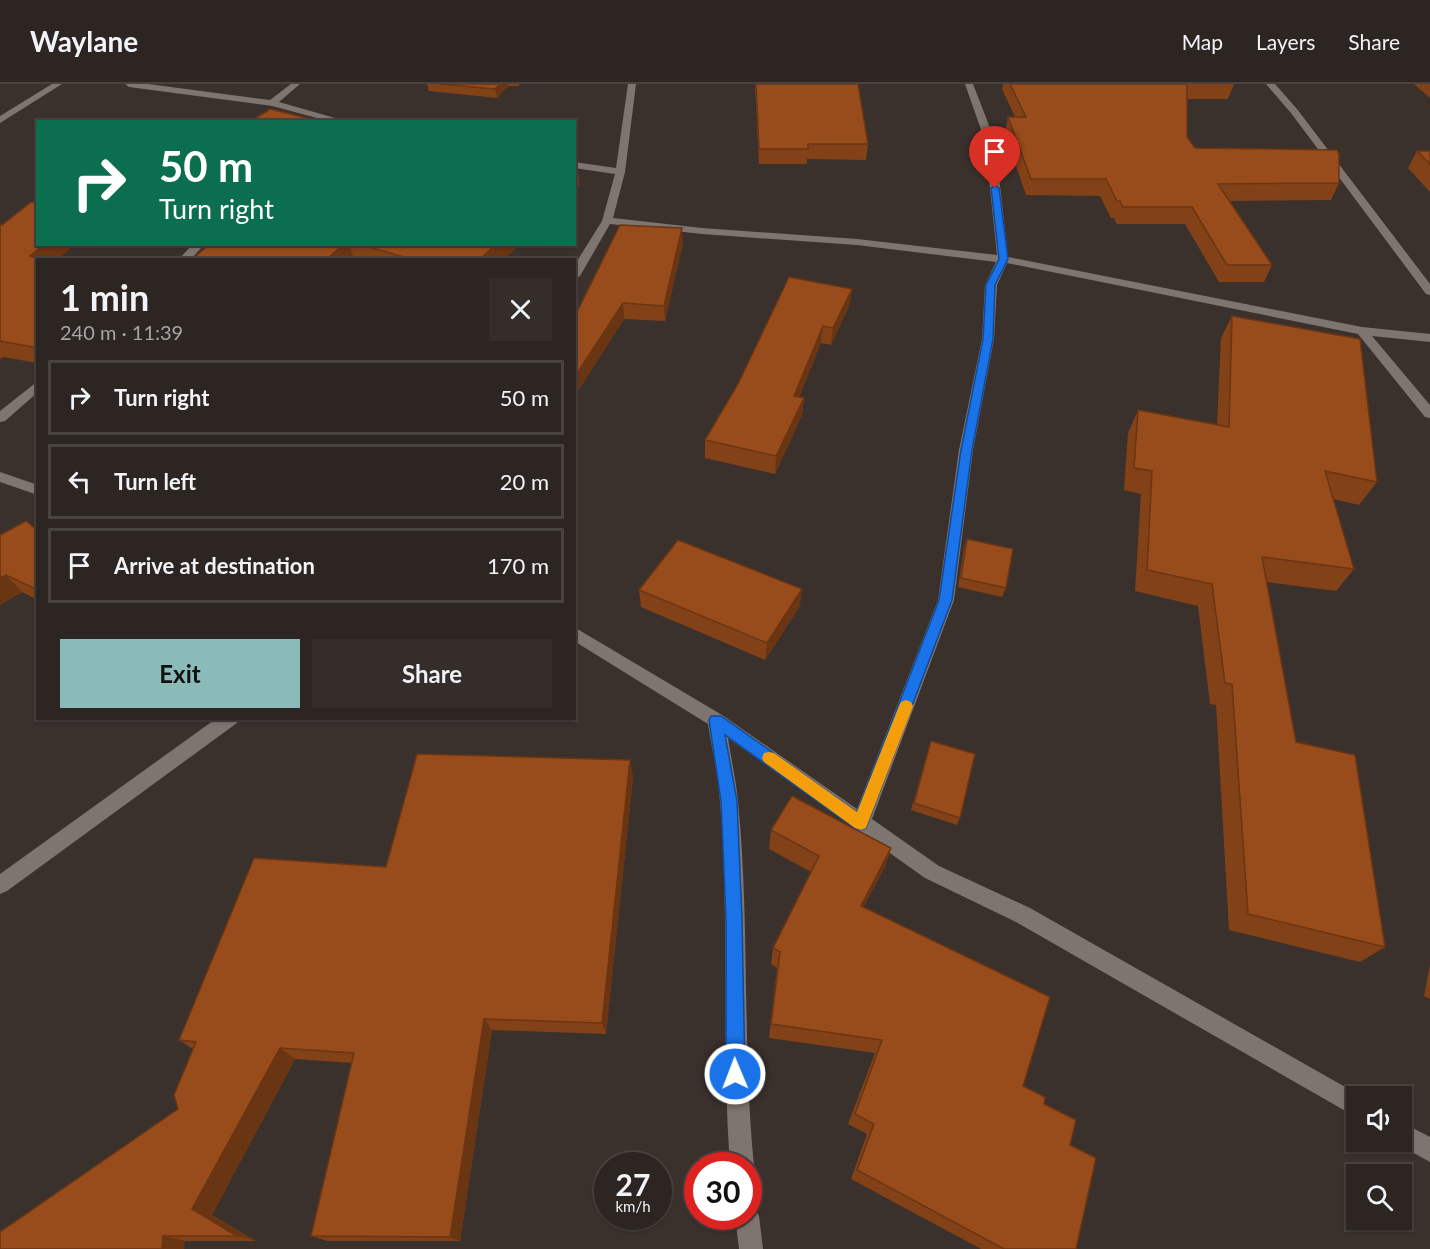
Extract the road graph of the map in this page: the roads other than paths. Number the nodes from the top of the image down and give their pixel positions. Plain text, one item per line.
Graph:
1 (58, 84) edge
2 (129, 84) edge
3 (296, 84) edge
4 (632, 84) edge
5 (969, 84) edge
6 (1270, 84) edge
7 (272, 103) junction
8 (0, 120) edge
9 (339, 120) edge
10 (576, 165) edge
11 (620, 172) junction
12 (607, 220) junction
13 (198, 246) edge
14 (185, 258) edge
15 (1003, 259) junction
16 (576, 273) edge
17 (1430, 292) edge
18 (1362, 331) junction
19 (1430, 338) edge
20 (36, 387) edge
21 (1430, 414) edge
22 (0, 418) edge
23 (0, 477) edge
24 (36, 489) edge
25 (576, 634) edge
26 (228, 720) edge
27 (716, 720) junction
28 (861, 823) junction
29 (0, 885) edge
30 (1346, 1100) edge
31 (1412, 1139) edge
32 (1430, 1150) edge
33 (741, 1152) edge
34 (749, 1230) edge
35 (751, 1249) edge

1 - 8 street
2 - 7 street
3 - 7 street
4 - 11 street
5 - 15 street
6 - 17 street
7 - 9 street
10 - 11 street
11 - 12 street
12 - 15 street
12 - 16 street
13 - 14 street
15 - 18 street
15 - 28 street
18 - 19 street
18 - 21 street
20 - 22 street
23 - 24 street
25 - 27 street
26 - 29 street
27 - 28 street
27 - 33 street
28 - 30 street
31 - 32 street
34 - 35 street

